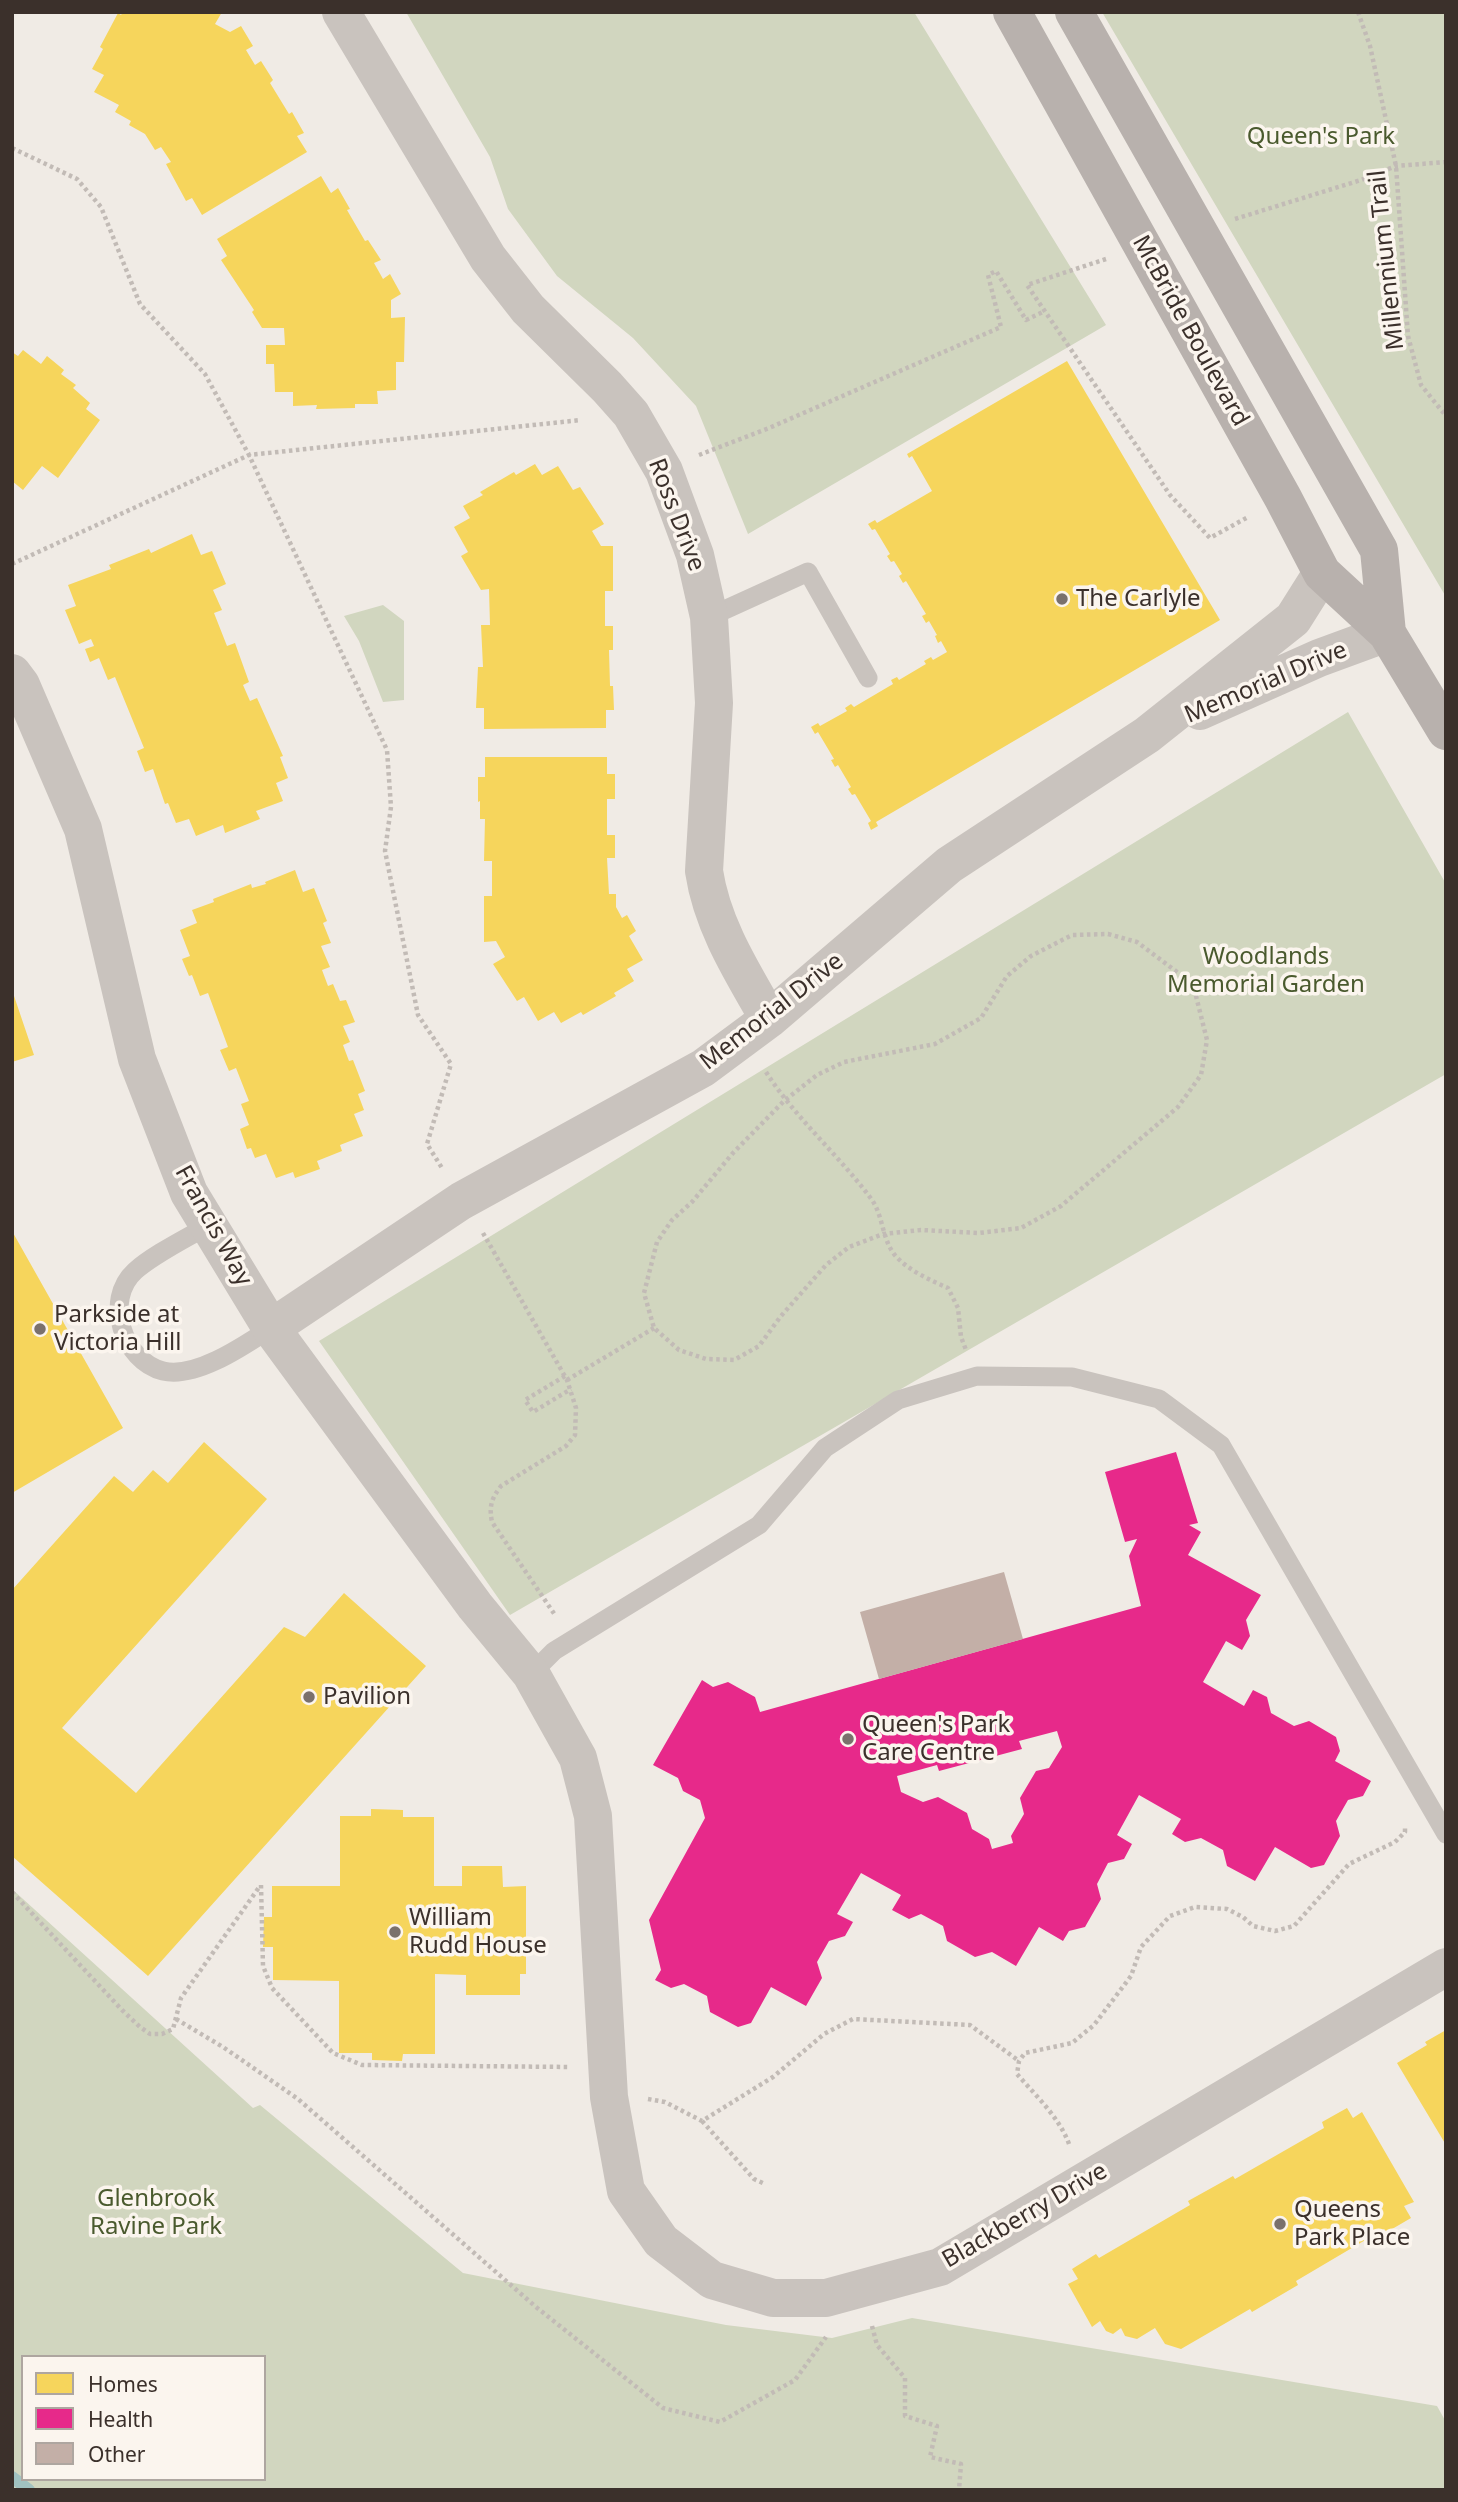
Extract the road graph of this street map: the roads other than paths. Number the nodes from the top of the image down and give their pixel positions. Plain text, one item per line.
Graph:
1 (341, 12) edge
2 (1012, 12) edge
3 (1074, 12) edge
4 (1322, 573) junction
5 (709, 617) junction
6 (1387, 633) junction
7 (12, 673) edge
8 (868, 678) dead end
9 (1446, 732) edge
10 (1147, 735) junction
11 (769, 1019) junction
12 (209, 1225) junction
13 (271, 1328) junction
14 (531, 1674) junction
15 (1446, 1834) edge
16 (1446, 1967) edge

1 - 5 street, Ross Drive
2 - 4 main road, McBride Boulevard
3 - 6 main road, McBride Boulevard
4 - 6 main road, McBride Boulevard
4 - 10 street, Memorial Drive
5 - 8 lane
5 - 11 street, Ross Drive
6 - 9 main road, McBride Boulevard
6 - 10 street, Memorial Drive
7 - 12 street, Francis Way
10 - 11 street, Memorial Drive
11 - 13 street, Memorial Drive
12 - 13 street, Francis Way
12 - 13 lane
13 - 14 street, Francis Way
14 - 15 lane
14 - 16 street, Blackberry Drive

